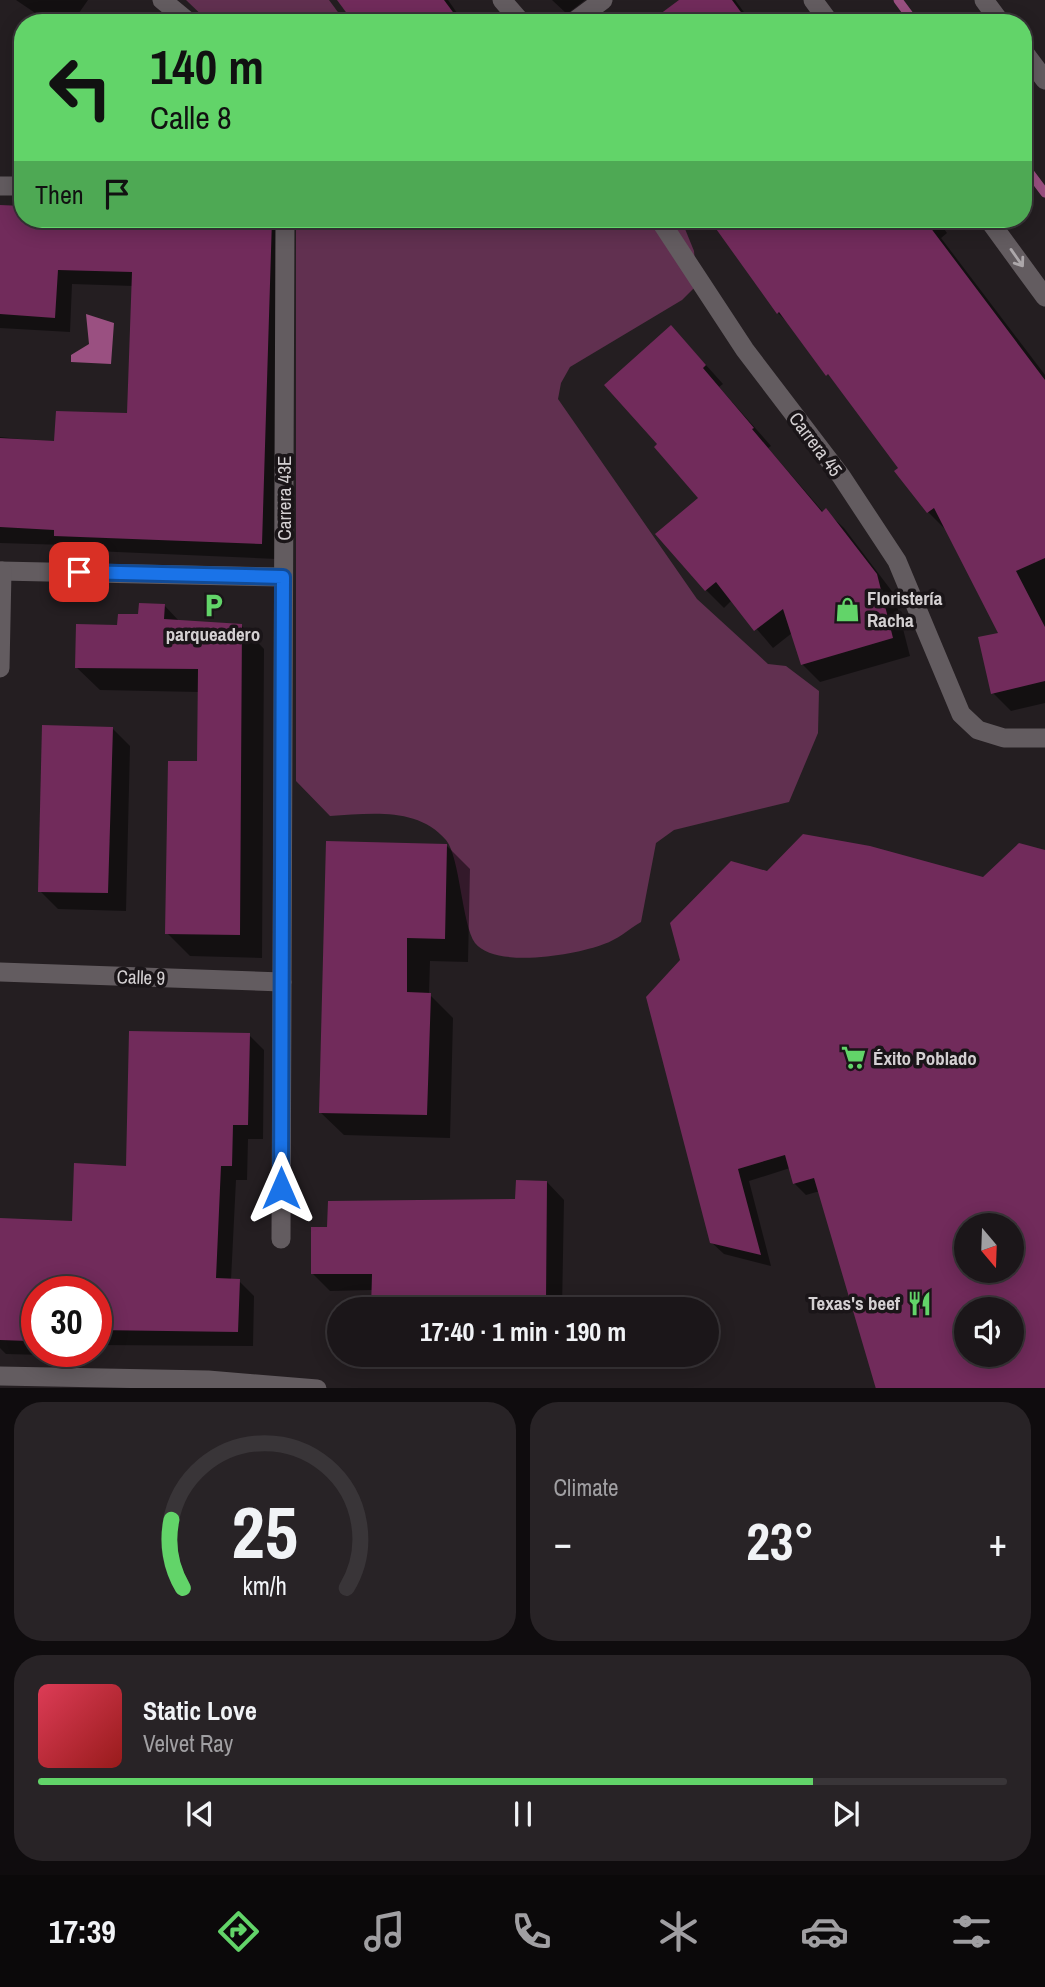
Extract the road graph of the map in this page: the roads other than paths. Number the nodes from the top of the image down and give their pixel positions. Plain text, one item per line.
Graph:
1 (162, 0) edge
2 (502, 0) edge
3 (603, 0) edge
4 (179, 14) edge
5 (514, 14) edge
6 (584, 14) edge
7 (1032, 63) edge
8 (1045, 80) edge
9 (285, 228) edge
10 (665, 228) edge
11 (995, 228) edge
12 (1045, 297) edge
13 (1, 571) edge
14 (283, 577) junction
15 (0, 668) edge
16 (1045, 738) edge
17 (0, 972) edge
18 (282, 982) junction
19 (281, 1239) dead end
20 (0, 1376) edge
21 (207, 1384) edge
22 (317, 1388) edge

1 - 4 street
2 - 5 street
3 - 6 street
7 - 8 street
9 - 14 street, Carrera 43E
10 - 16 street, Carrera 45
11 -> 12 street
13 - 14 street
13 - 15 street
14 - 18 street, Carrera 43E
17 - 18 street, Calle 9
18 - 19 street, Carrera 43E
20 - 21 street
21 - 22 street

